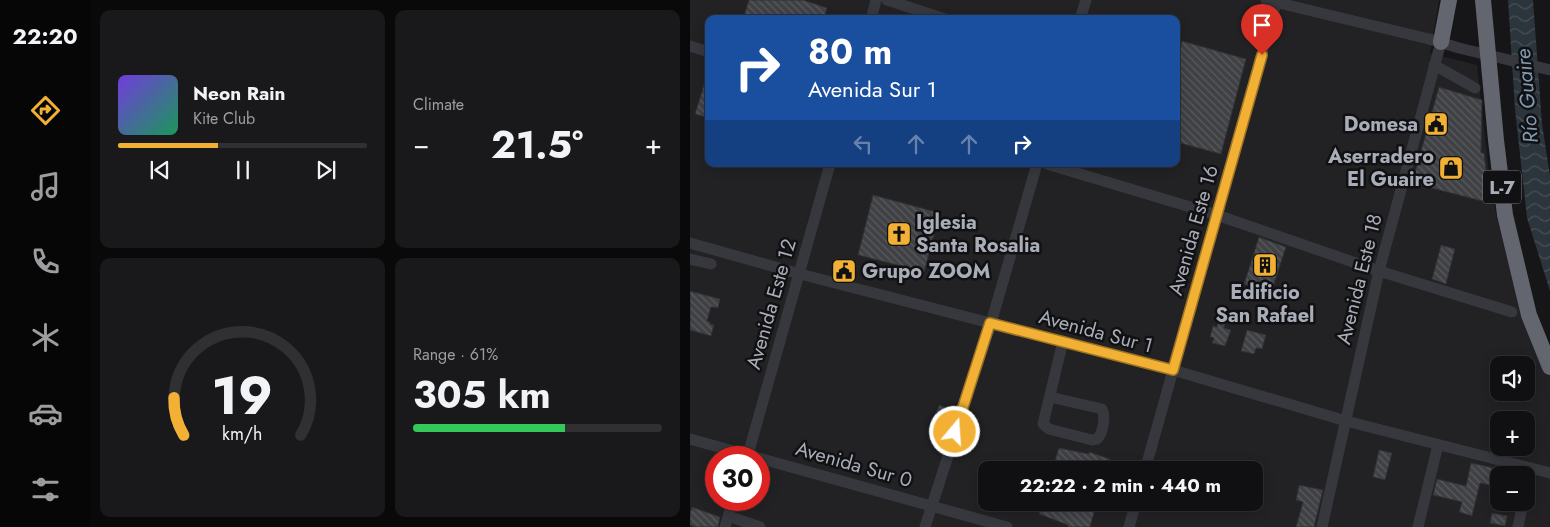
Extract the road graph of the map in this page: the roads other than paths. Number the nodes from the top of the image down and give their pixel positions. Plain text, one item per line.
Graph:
1 (876, 0) edge
2 (888, 0) edge
3 (1086, 0) edge
4 (1449, 0) edge
5 (1483, 0) edge
6 (1273, 1) edge
7 (872, 15) edge
8 (933, 15) edge
9 (1081, 15) edge
10 (1441, 42) junction
11 (690, 46) edge
12 (705, 51) edge
13 (1434, 65) junction
14 (1550, 70) edge
15 (1475, 88) dead end
16 (829, 167) edge
17 (1036, 167) edge
18 (1057, 167) edge
19 (1217, 215) junction
20 (690, 243) edge
21 (690, 259) edge
22 (711, 264) dead end
23 (1379, 271) junction
24 (800, 274) junction
25 (1512, 312) dead end
26 (990, 323) junction
27 (1063, 342) junction
28 (1550, 367) edge
29 (1173, 370) junction
30 (1050, 397) junction
31 (1346, 421) junction
32 (690, 438) edge
33 (1438, 445) junction
34 (715, 446) edge
35 (750, 446) edge
36 (1148, 461) edge
37 (770, 462) edge
38 (1524, 466) edge
39 (1535, 469) edge
40 (1550, 472) edge
41 (932, 506) junction
42 (1134, 511) edge
43 (1521, 511) edge
44 (727, 522) edge
45 (760, 527) edge
46 (925, 527) edge
47 (1007, 527) edge
48 (1130, 527) edge
49 (1322, 527) edge
50 (1418, 527) edge
51 (1518, 527) edge

1 - 7 street
2 - 8 street
3 - 9 street
4 - 10 highway
5 - 28 highway, L-7
6 - 10 street
6 - 19 street, Avenida Este 16
10 - 13 street, Avenida Este 18
10 - 14 street
11 - 12 street
13 - 15 street
13 - 23 street, Avenida Este 18
16 - 24 street, Avenida Este 12
17 - 26 street
18 - 19 street
19 - 23 street
19 - 29 street, Avenida Este 16
20 - 24 street, Avenida Sur 1
21 - 22 street
23 - 25 street
23 - 31 street, Avenida Este 18
24 - 26 street, Avenida Sur 1
24 - 35 street, Avenida Este 12
26 - 27 street, Avenida Sur 1
26 - 41 street
27 - 29 street, Avenida Sur 1
27 - 30 street
29 - 31 street, Avenida Sur 1
29 - 36 street, Avenida Este 16
30 - 30 street
31 - 33 street, Avenida Sur 1
31 - 49 street, Avenida Este 18
32 - 34 street, Avenida Sur 0
33 - 38 street, Avenida Sur 1
33 - 50 street
37 - 41 street, Avenida Sur 0
39 - 40 street, Avenida Sur 1
41 - 46 street
41 - 47 street, Avenida Sur 0
42 - 48 street
43 - 51 street
44 - 45 street

